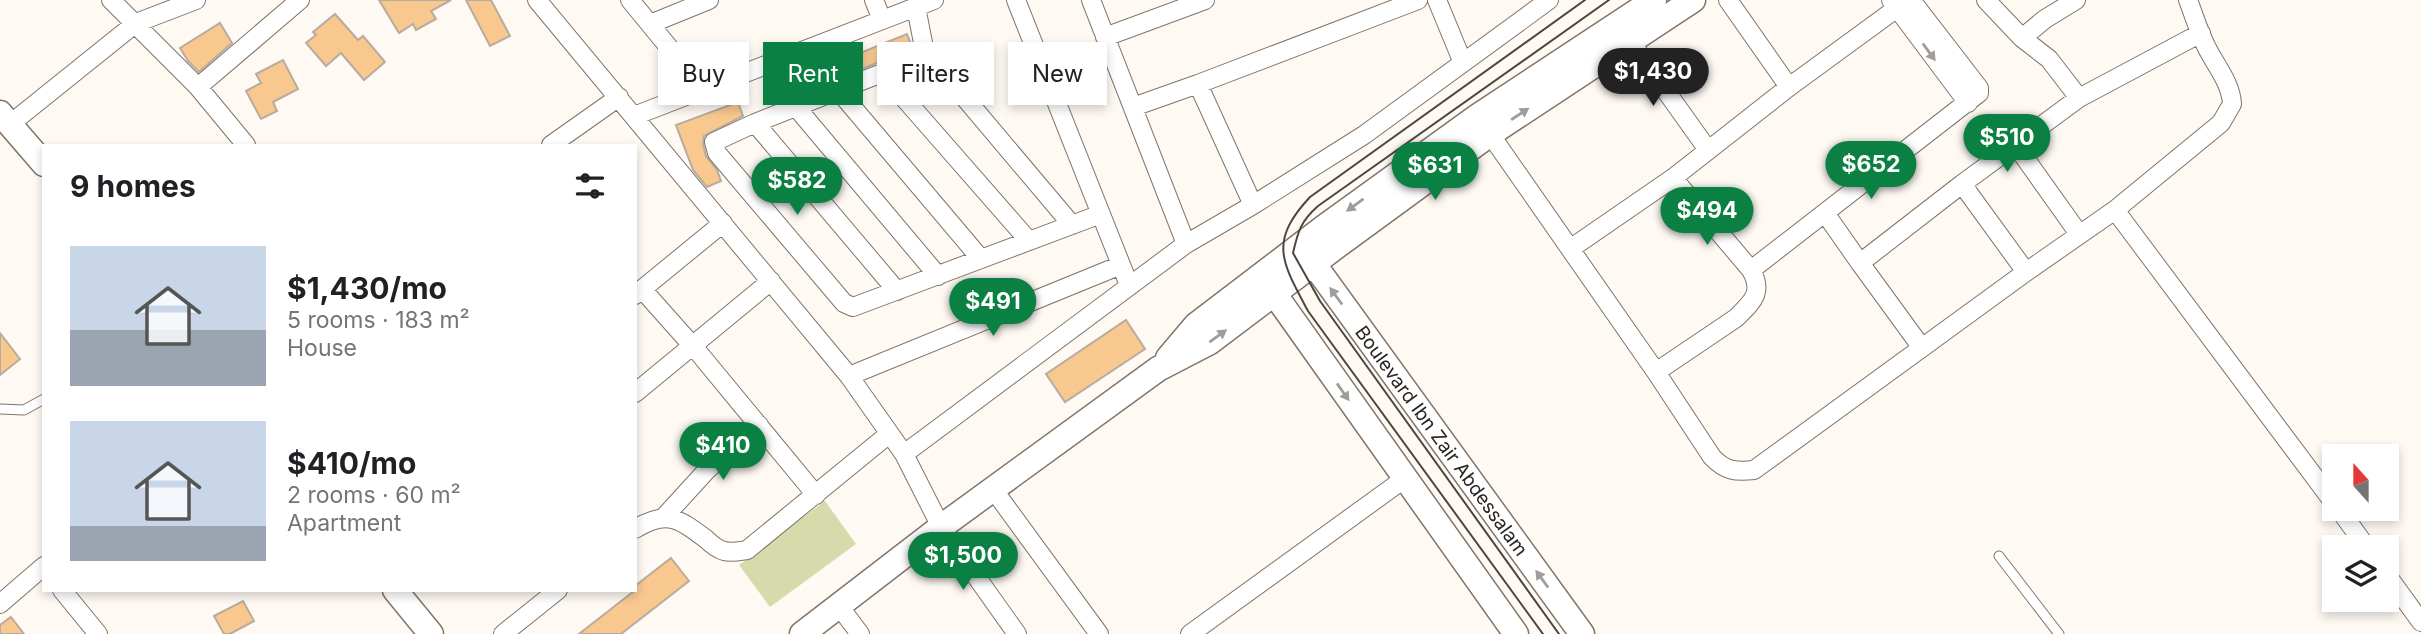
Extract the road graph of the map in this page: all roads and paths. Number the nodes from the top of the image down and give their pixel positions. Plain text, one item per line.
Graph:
1 (111, 0) edge
2 (196, 0) edge
3 (300, 0) edge
4 (537, 0) edge
5 (630, 0) edge
6 (709, 0) edge
7 (874, 0) edge
8 (934, 0) edge
9 (1016, 0) edge
10 (1091, 0) edge
11 (1205, 0) edge
12 (1419, 0) edge
13 (1437, 0) edge
14 (1549, 0) edge
15 (1654, 0) edge
16 (1693, 0) edge
17 (1728, 0) edge
18 (1986, 0) edge
19 (2076, 0) edge
20 (2188, 0) edge
21 (1902, 2) edge
22 (1532, 6) edge
23 (916, 7) junction
24 (882, 20) junction
25 (136, 23) junction
26 (650, 24) junction
27 (2202, 33) junction
28 (1105, 37) junction
29 (2022, 38) junction
30 (1631, 41) junction
31 (665, 42) edge
32 (923, 42) edge
33 (1463, 63) junction
34 (749, 71) edge
35 (1198, 84) junction
36 (198, 87) junction
37 (1790, 87) junction
38 (619, 97) junction
39 (2079, 98) junction
40 (662, 105) edge
41 (801, 105) edge
42 (851, 105) edge
43 (910, 105) edge
44 (973, 105) edge
45 (796, 107) junction
46 (1133, 107) junction
47 (634, 116) junction
48 (5, 119) edge
49 (755, 123) junction
50 (1490, 134) junction
51 (245, 144) edge
52 (552, 144) edge
53 (2015, 144) junction
54 (1708, 150) junction
55 (42, 162) edge
56 (1673, 178) junction
57 (1962, 184) junction
58 (1253, 205) junction
59 (2115, 210) junction
60 (1825, 213) junction
61 (1101, 214) junction
62 (723, 223) junction
63 (1072, 225) junction
64 (2079, 234) junction
65 (1030, 241) junction
66 (1186, 244) junction
67 (1570, 249) junction
68 (1307, 256) junction
69 (981, 259) junction
70 (1860, 263) junction
71 (1121, 265) junction
72 (1751, 270) junction
73 (2025, 272) junction
74 (938, 276) junction
75 (771, 281) junction
76 (1129, 285) junction
77 (1268, 285) junction
78 (897, 291) junction
79 (638, 292) edge
80 (693, 345) junction
81 (1922, 348) junction
82 (1656, 372) junction
83 (849, 376) junction
84 (637, 391) edge
85 (42, 400) edge
86 (0, 409) edge
87 (758, 425) junction
88 (889, 434) junction
89 (904, 454) junction
90 (1404, 479) junction
91 (2322, 487) edge
92 (993, 489) junction
93 (816, 495) junction
94 (665, 516) junction
95 (941, 527) junction
96 (637, 528) edge
97 (1999, 556) dead end
98 (42, 568) edge
99 (64, 592) edge
100 (397, 592) edge
101 (551, 592) edge
102 (2399, 592) edge
103 (0, 604) edge
104 (839, 606) junction
105 (2421, 622) edge
106 (98, 634) edge
107 (431, 634) edge
108 (503, 634) edge
109 (802, 634) edge
110 (860, 634) edge
111 (1017, 634) edge
112 (1099, 634) edge
113 (1190, 634) edge
114 (1516, 634) edge
115 (1582, 634) edge
116 (2059, 634) edge

1 - 25 street
2 - 25 street
3 - 36 street
4 - 38 street
5 - 26 street
6 - 26 street
7 - 24 street
8 - 23 street
9 - 61 street
10 - 28 street
11 - 28 street
12 - 35 street
13 - 33 street
14 - 22 street
15 -> 68 main road
16 - 30 main road
17 - 37 street
18 - 29 street
19 - 29 street
20 - 27 street
21 - 37 street
21 - 60 street
22 - 33 street
23 - 24 street
23 - 32 street
24 - 34 street
25 - 36 street
25 - 48 street
26 - 31 street
27 - 39 street
27 - 59 street
28 - 46 street
29 - 39 street
50 -> 30 main road
30 - 54 street
33 - 58 street
35 - 46 street
35 - 58 street
36 - 51 street
37 - 54 street
38 - 47 street
38 - 52 street
39 - 53 street
40 - 47 street
41 - 45 street
42 - 69 street
43 - 65 street
44 - 63 street
45 - 49 street
45 - 74 street
46 - 66 street
47 - 62 street
48 - 55 main road
49 - 78 street
49 - 78 street
50 - 67 street
50 - 68 main road
53 - 57 street
53 - 64 street
54 - 56 street
56 - 67 street
56 - 72 street
57 - 70 street
57 - 73 street
58 - 66 street
59 - 64 street
59 - 91 street
60 - 70 street
60 - 72 street
61 - 63 street
61 - 71 street
62 - 75 street
62 - 79 street
63 - 65 street
64 - 73 street
65 - 69 street
66 - 76 street
67 - 82 street
68 - 77 main road
115 -> 68 main road, Boulevard Ibn Zair Abdessalam
69 - 74 street
70 - 81 street
71 - 76 street
71 - 83 street
72 - 82 street
73 - 81 street
74 - 78 street
75 - 80 street
75 - 83 street
76 - 89 street
77 -> 90 main road
77 - 92 main road
79 - 80 street
80 - 84 street
80 - 87 street
81 - 82 street
83 - 88 street
85 - 86 lane
87 - 93 street
87 - 94 street
88 - 89 street
88 - 93 street
89 - 95 street
90 - 113 street
90 - 114 main road
92 - 95 main road
92 - 112 street
93 - 94 street
94 - 96 street
95 - 104 main road
95 - 111 street
97 - 116 lane
98 - 103 street
99 - 106 street
100 - 107 main road
101 - 108 street
102 - 105 street
104 - 109 main road
104 - 110 street

